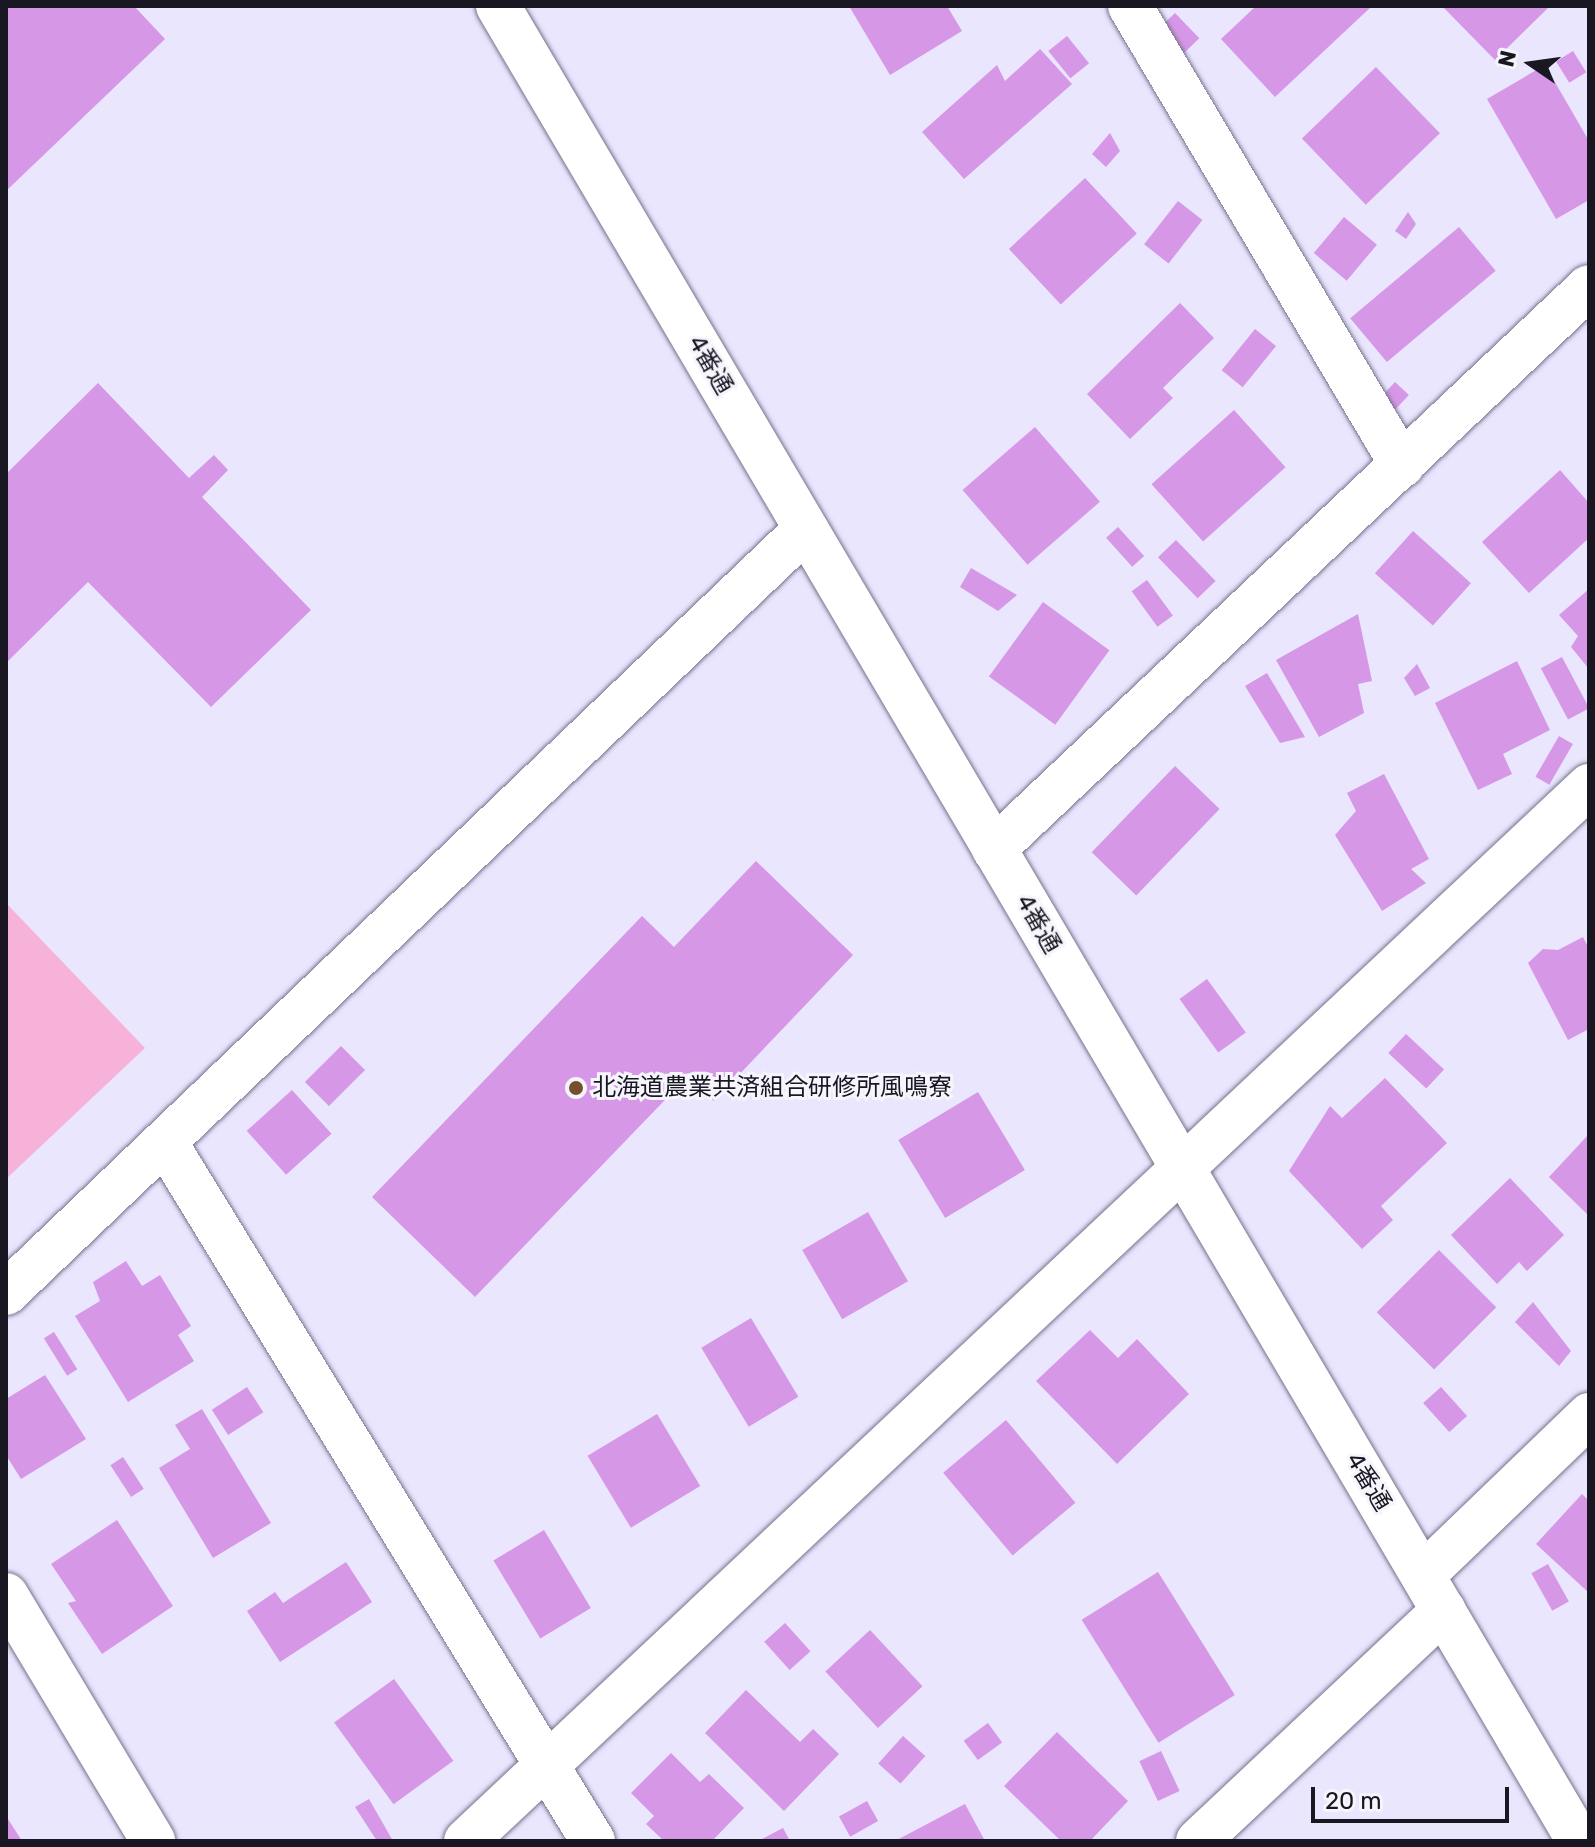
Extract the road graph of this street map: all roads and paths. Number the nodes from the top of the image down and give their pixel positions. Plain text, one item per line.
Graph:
1 (498, 6) edge
2 (1130, 6) edge
3 (1589, 287) edge
4 (1402, 465) junction
5 (806, 529) junction
6 (1589, 786) edge
7 (994, 849) junction
8 (165, 1142) junction
9 (1182, 1168) junction
10 (6, 1293) edge
11 (1589, 1415) edge
12 (1434, 1592) junction
13 (6, 1595) edge
14 (546, 1766) junction
15 (153, 1841) edge
16 (466, 1841) edge
17 (593, 1841) edge
18 (1198, 1841) edge
19 (1579, 1841) edge

1 - 5 street, 4番通
2 - 4 street
3 - 4 street
4 - 7 street
5 - 7 street, 4番通
5 - 8 street
6 - 9 street
7 - 9 street, 4番通
8 - 10 street
8 - 14 street
9 - 12 street, 4番通
9 - 14 street
11 - 12 street
12 - 18 street
12 - 19 street, 4番通
13 - 15 street
14 - 16 street
14 - 17 street

